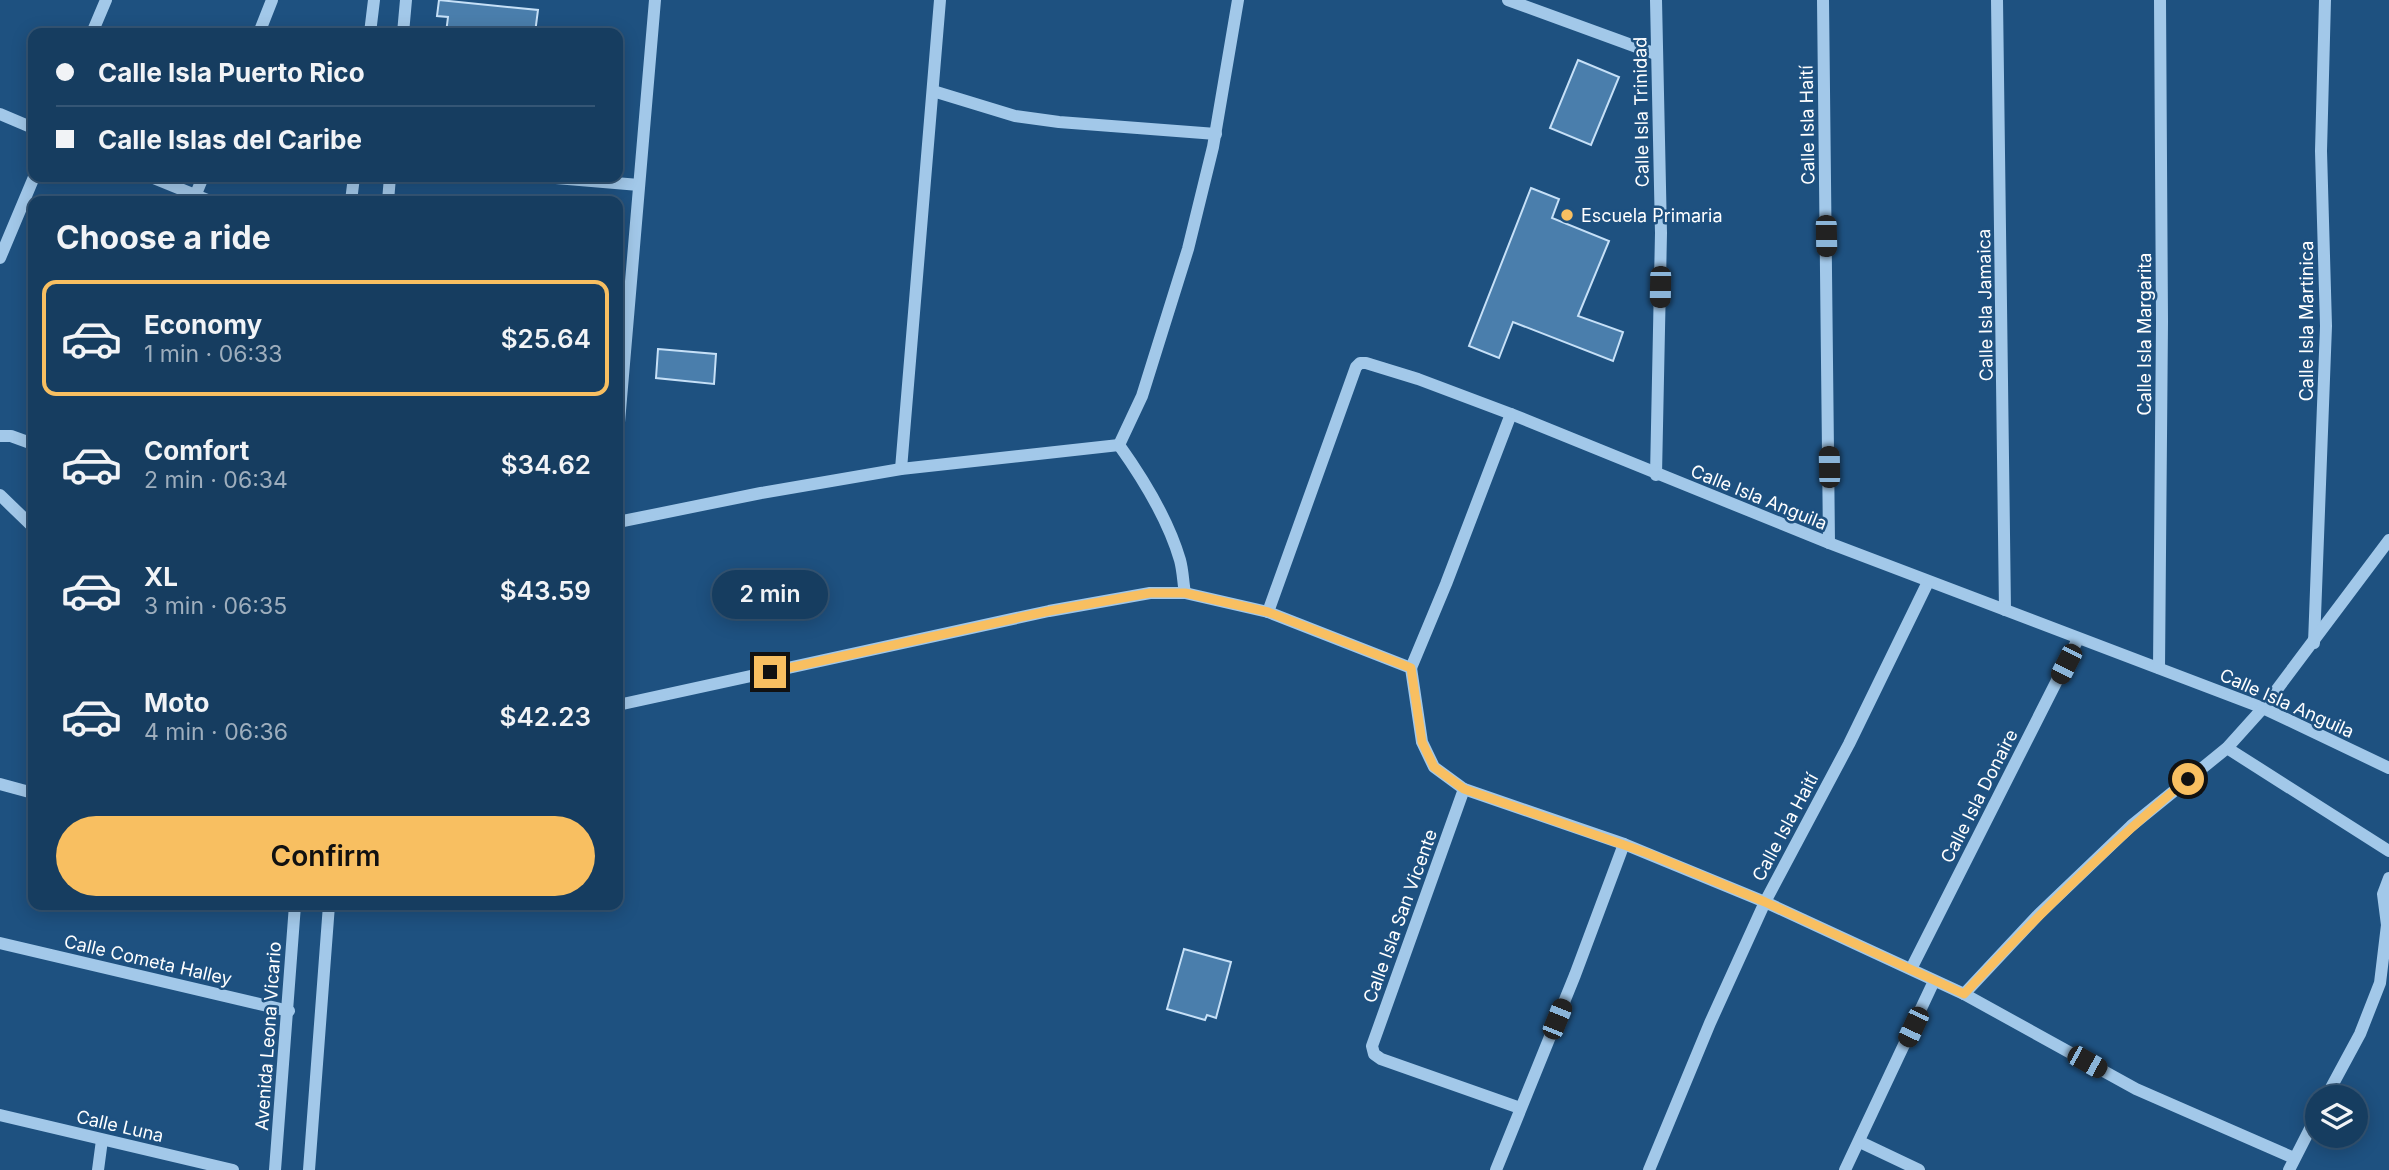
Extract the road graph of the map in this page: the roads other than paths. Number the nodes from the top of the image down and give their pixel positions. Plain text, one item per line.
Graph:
1 (106, 0) edge
2 (272, 0) edge
3 (374, 0) edge
4 (406, 0) edge
5 (655, 0) edge
6 (940, 0) edge
7 (1238, 0) edge
8 (1508, 0) edge
9 (1656, 0) edge
10 (1823, 0) edge
11 (1997, 0) edge
12 (2160, 0) edge
13 (2325, 0) edge
14 (94, 28) edge
15 (261, 28) edge
16 (371, 28) edge
17 (403, 28) edge
18 (1656, 54) junction
19 (933, 91) junction
20 (0, 114) edge
21 (28, 126) edge
22 (1216, 134) junction
23 (32, 182) edge
24 (161, 182) edge
25 (603, 182) edge
26 (639, 185) junction
27 (190, 196) edge
28 (0, 258) edge
29 (623, 375) edge
30 (1511, 414) junction
31 (0, 436) edge
32 (28, 442) edge
33 (1119, 445) junction
34 (901, 469) junction
35 (1656, 475) junction
36 (0, 495) edge
37 (28, 522) edge
38 (623, 522) edge
39 (2389, 540) edge
40 (1829, 543) junction
41 (1928, 582) junction
42 (1185, 593) junction
43 (2005, 610) junction
44 (1268, 612) junction
45 (2078, 639) junction
46 (2314, 643) junction
47 (1411, 668) junction
48 (2159, 668) junction
49 (623, 704) edge
50 (2263, 708) junction
51 (2227, 748) junction
52 (2389, 768) edge
53 (0, 784) edge
54 (1464, 789) junction
55 (28, 792) edge
56 (1624, 844) junction
57 (2389, 851) edge
58 (2389, 878) edge
59 (1765, 902) junction
60 (295, 910) edge
61 (329, 910) edge
62 (0, 943) edge
63 (1911, 969) junction
64 (1934, 981) junction
65 (1964, 994) junction
66 (289, 1011) junction
67 (2332, 1085) edge
68 (1520, 1108) junction
69 (0, 1115) edge
70 (2305, 1139) edge
71 (102, 1140) junction
72 (1860, 1142) junction
73 (2292, 1164) edge
74 (98, 1170) edge
75 (233, 1170) edge
76 (275, 1170) edge
77 (309, 1170) edge
78 (1496, 1170) edge
79 (1649, 1170) edge
80 (1845, 1170) edge
81 (1919, 1170) edge

1 - 14 street
2 - 15 street
3 - 16 street
4 - 17 street
5 - 26 street
6 - 19 street
7 - 22 street
8 - 18 street
9 - 18 street, Calle Isla Trinidad
10 - 40 street, Calle Isla Haití
11 - 43 street, Calle Isla Jamaica
12 - 48 street, Calle Isla Margarita
13 - 46 street, Calle Isla Martinica
18 - 35 street, Calle Isla Trinidad
19 - 22 street
19 - 34 street
20 - 21 street
22 - 33 street
23 - 28 street
24 - 27 street
25 - 26 street
26 - 29 street
30 - 35 street, Calle Isla Anguila
30 - 44 street, Calle Isla Anguila
30 - 47 street
31 - 32 street
33 - 34 street
33 - 42 street
34 - 38 street
35 - 40 street, Calle Isla Anguila
36 - 37 street
39 - 46 street
40 - 41 street, Calle Isla Anguila
41 - 43 street, Calle Isla Anguila
41 - 59 street, Calle Isla Haití
42 - 44 street
42 - 49 street
43 - 45 street, Calle Isla Anguila
44 - 47 street
45 - 48 street, Calle Isla Anguila
45 - 63 street, Calle Isla Donaire
46 - 50 street
47 - 54 street
48 - 50 street, Calle Isla Anguila
50 - 51 street
50 - 52 street, Calle Isla Anguila
51 - 57 street
51 - 65 street
53 - 55 street
54 - 56 street
54 - 68 street, Calle Isla San Vicente
56 - 59 street
56 - 68 street
58 - 67 street
59 - 63 street
59 - 79 street, Calle Isla Haití
60 - 66 street, Avenida Leona Vicario
61 - 77 street
62 - 66 street, Calle Cometa Halley
63 - 64 street
64 - 65 street
64 - 72 street
65 - 73 street
66 - 76 street, Avenida Leona Vicario
68 - 78 street
69 - 71 street, Calle Luna
70 - 73 street
71 - 74 street
71 - 75 street, Calle Luna
72 - 80 street
72 - 81 street

